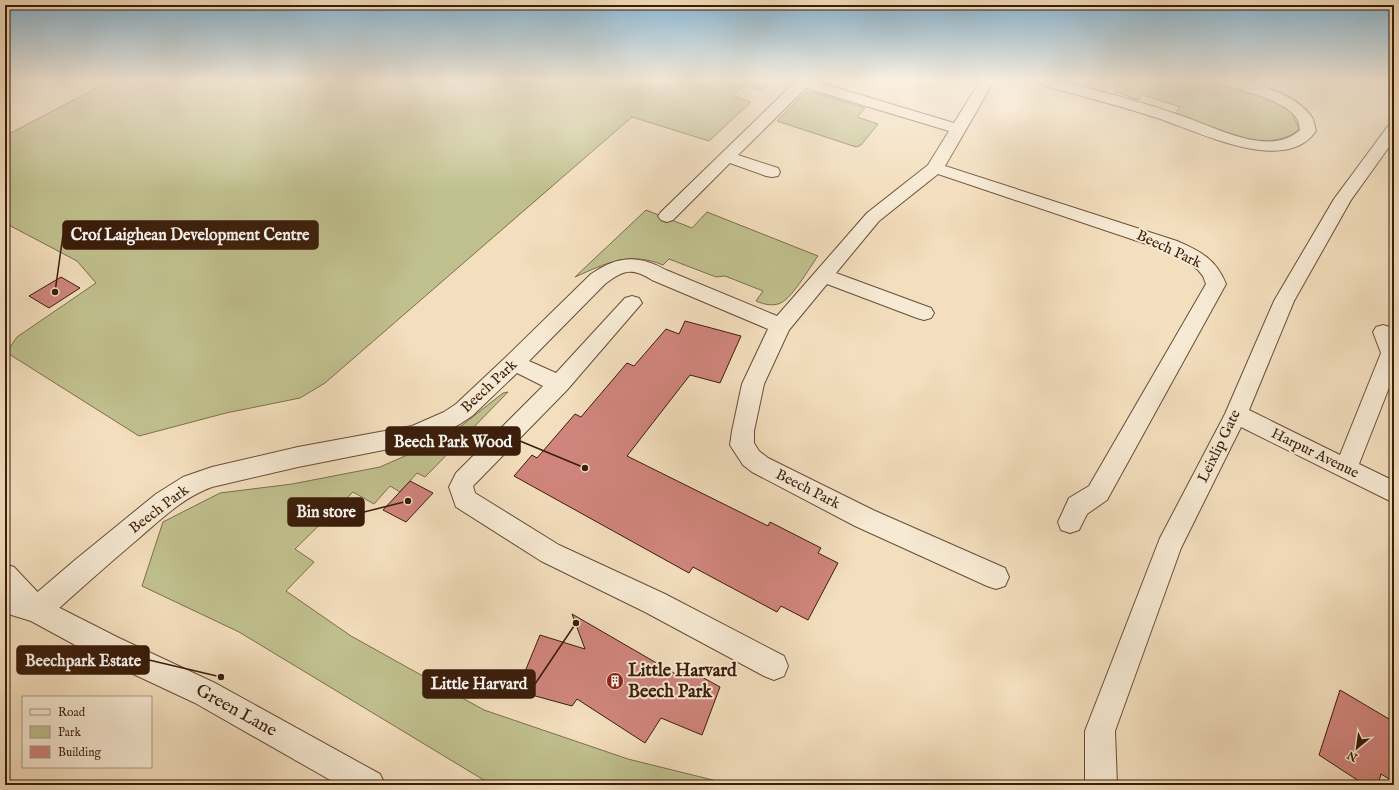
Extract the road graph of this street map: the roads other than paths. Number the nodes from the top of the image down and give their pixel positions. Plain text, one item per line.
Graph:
1 (766, 118) edge
2 (923, 118) edge
3 (965, 118) edge
4 (1172, 118) edge
5 (1304, 118) edge
6 (959, 129) junction
7 (1394, 129) edge
8 (1388, 148) edge
9 (726, 157) junction
10 (935, 168) junction
11 (772, 172) dead end
12 (667, 216) dead end
13 (823, 275) junction
14 (632, 303) dead end
15 (924, 312) dead end
16 (780, 326) junction
17 (1383, 332) dead end
18 (514, 363) junction
19 (559, 384) junction
20 (1236, 414) junction
21 (1346, 468) junction
22 (1394, 493) edge
23 (1070, 522) dead end
24 (5, 576) edge
25 (996, 577) dead end
26 (5, 600) edge
27 (37, 610) junction
28 (774, 666) dead end
29 (369, 785) edge
30 (1101, 785) edge

1 - 9 street
2 - 6 street
3 - 6 street, Beech Park
4 - 5 street
6 - 10 street, Beech Park
7 - 8 street, Leixlip Gate
8 - 20 street, Leixlip Gate
9 - 11 street
9 - 12 street
10 - 13 street, Beech Park
10 - 23 street, Beech Park
13 - 15 street
13 - 16 street, Beech Park
14 - 19 street
16 - 18 street, Beech Park
16 - 25 street, Beech Park
17 - 21 street
18 - 19 street
18 - 27 street, Beech Park
19 - 28 street
20 - 21 street, Harpur Avenue
20 - 30 street, Leixlip Gate
21 - 22 street, Harpur Avenue
24 - 27 street, Green Lane
26 - 27 street, Green Lane
27 - 29 street, Green Lane

